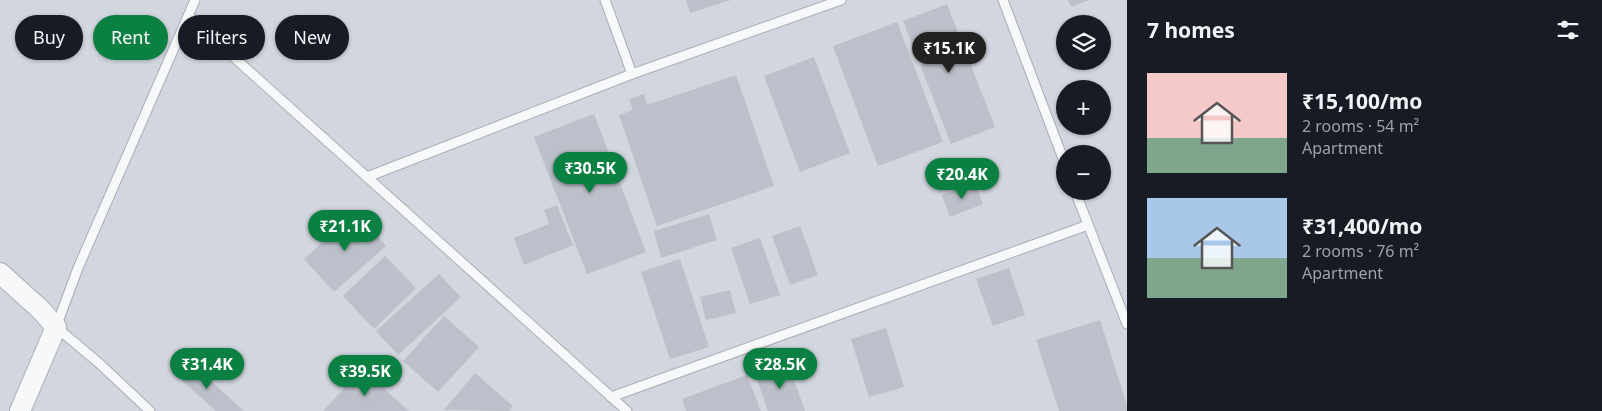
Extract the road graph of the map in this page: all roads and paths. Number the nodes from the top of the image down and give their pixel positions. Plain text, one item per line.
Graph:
1 (195, 0) edge
2 (605, 0) edge
3 (841, 0) edge
4 (1003, 0) edge
5 (188, 15) edge
6 (178, 39) edge
7 (237, 60) edge
8 (632, 74) junction
9 (1058, 145) edge
10 (367, 177) junction
11 (1078, 200) edge
12 (1088, 225) junction
13 (0, 273) edge
14 (1127, 324) edge
15 (56, 327) junction
16 (611, 397) junction
17 (20, 411) edge
18 (150, 411) edge
19 (627, 411) edge

1 - 5 lane
2 - 8 lane
3 - 8 lane
4 - 9 lane
6 - 15 lane
7 - 10 lane
8 - 10 lane
10 - 16 lane
11 - 12 lane
12 - 14 lane
12 - 16 lane
13 - 15 street
15 - 17 street
15 - 18 lane
16 - 19 lane

